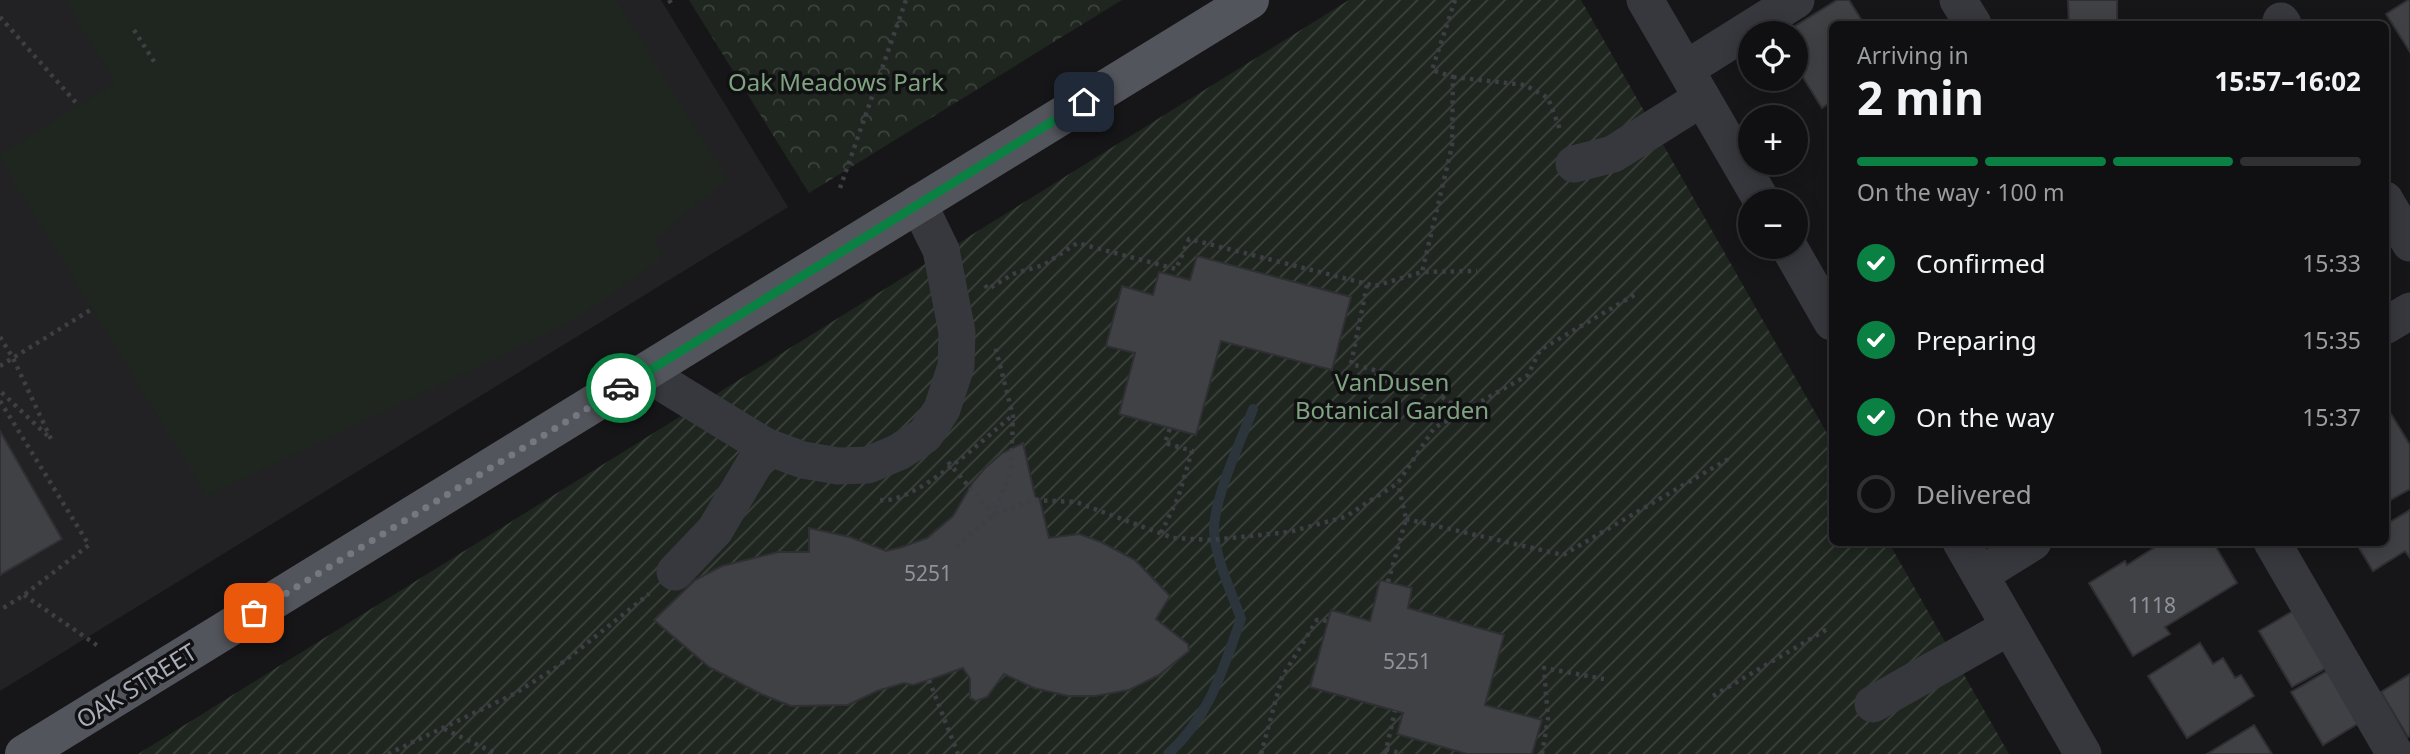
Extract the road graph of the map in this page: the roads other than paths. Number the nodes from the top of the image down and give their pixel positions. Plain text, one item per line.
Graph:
1 (1250, 0) edge
2 (1645, 0) edge
3 (1796, 0) edge
4 (1958, 0) edge
5 (1971, 21) edge
6 (1694, 84) junction
7 (1574, 164) road end
8 (1755, 189) edge
9 (918, 204) junction
10 (2389, 207) edge
11 (2410, 243) edge
12 (1796, 259) edge
13 (2410, 310) edge
14 (1829, 317) edge
15 (2389, 323) edge
16 (646, 373) junction
17 (765, 446) junction
18 (1963, 546) edge
19 (2027, 546) edge
20 (2275, 546) edge
21 (675, 572) road end
22 (1980, 575) junction
23 (2009, 627) junction
24 (1873, 704) dead end
25 (24, 754) edge
26 (2083, 754) edge
27 (2395, 754) edge

1 - 9 main road, OAK STREET
2 - 6 street
3 - 6 street
4 - 5 street
6 - 7 street
6 - 8 street
9 - 16 main road, OAK STREET
9 - 17 street
10 - 11 street
12 - 14 street
13 - 15 street
16 - 17 street
16 - 25 main road, OAK STREET
17 - 21 street
18 - 22 street
19 - 22 street
20 - 27 street
22 - 23 street
23 - 24 street
23 - 26 street

